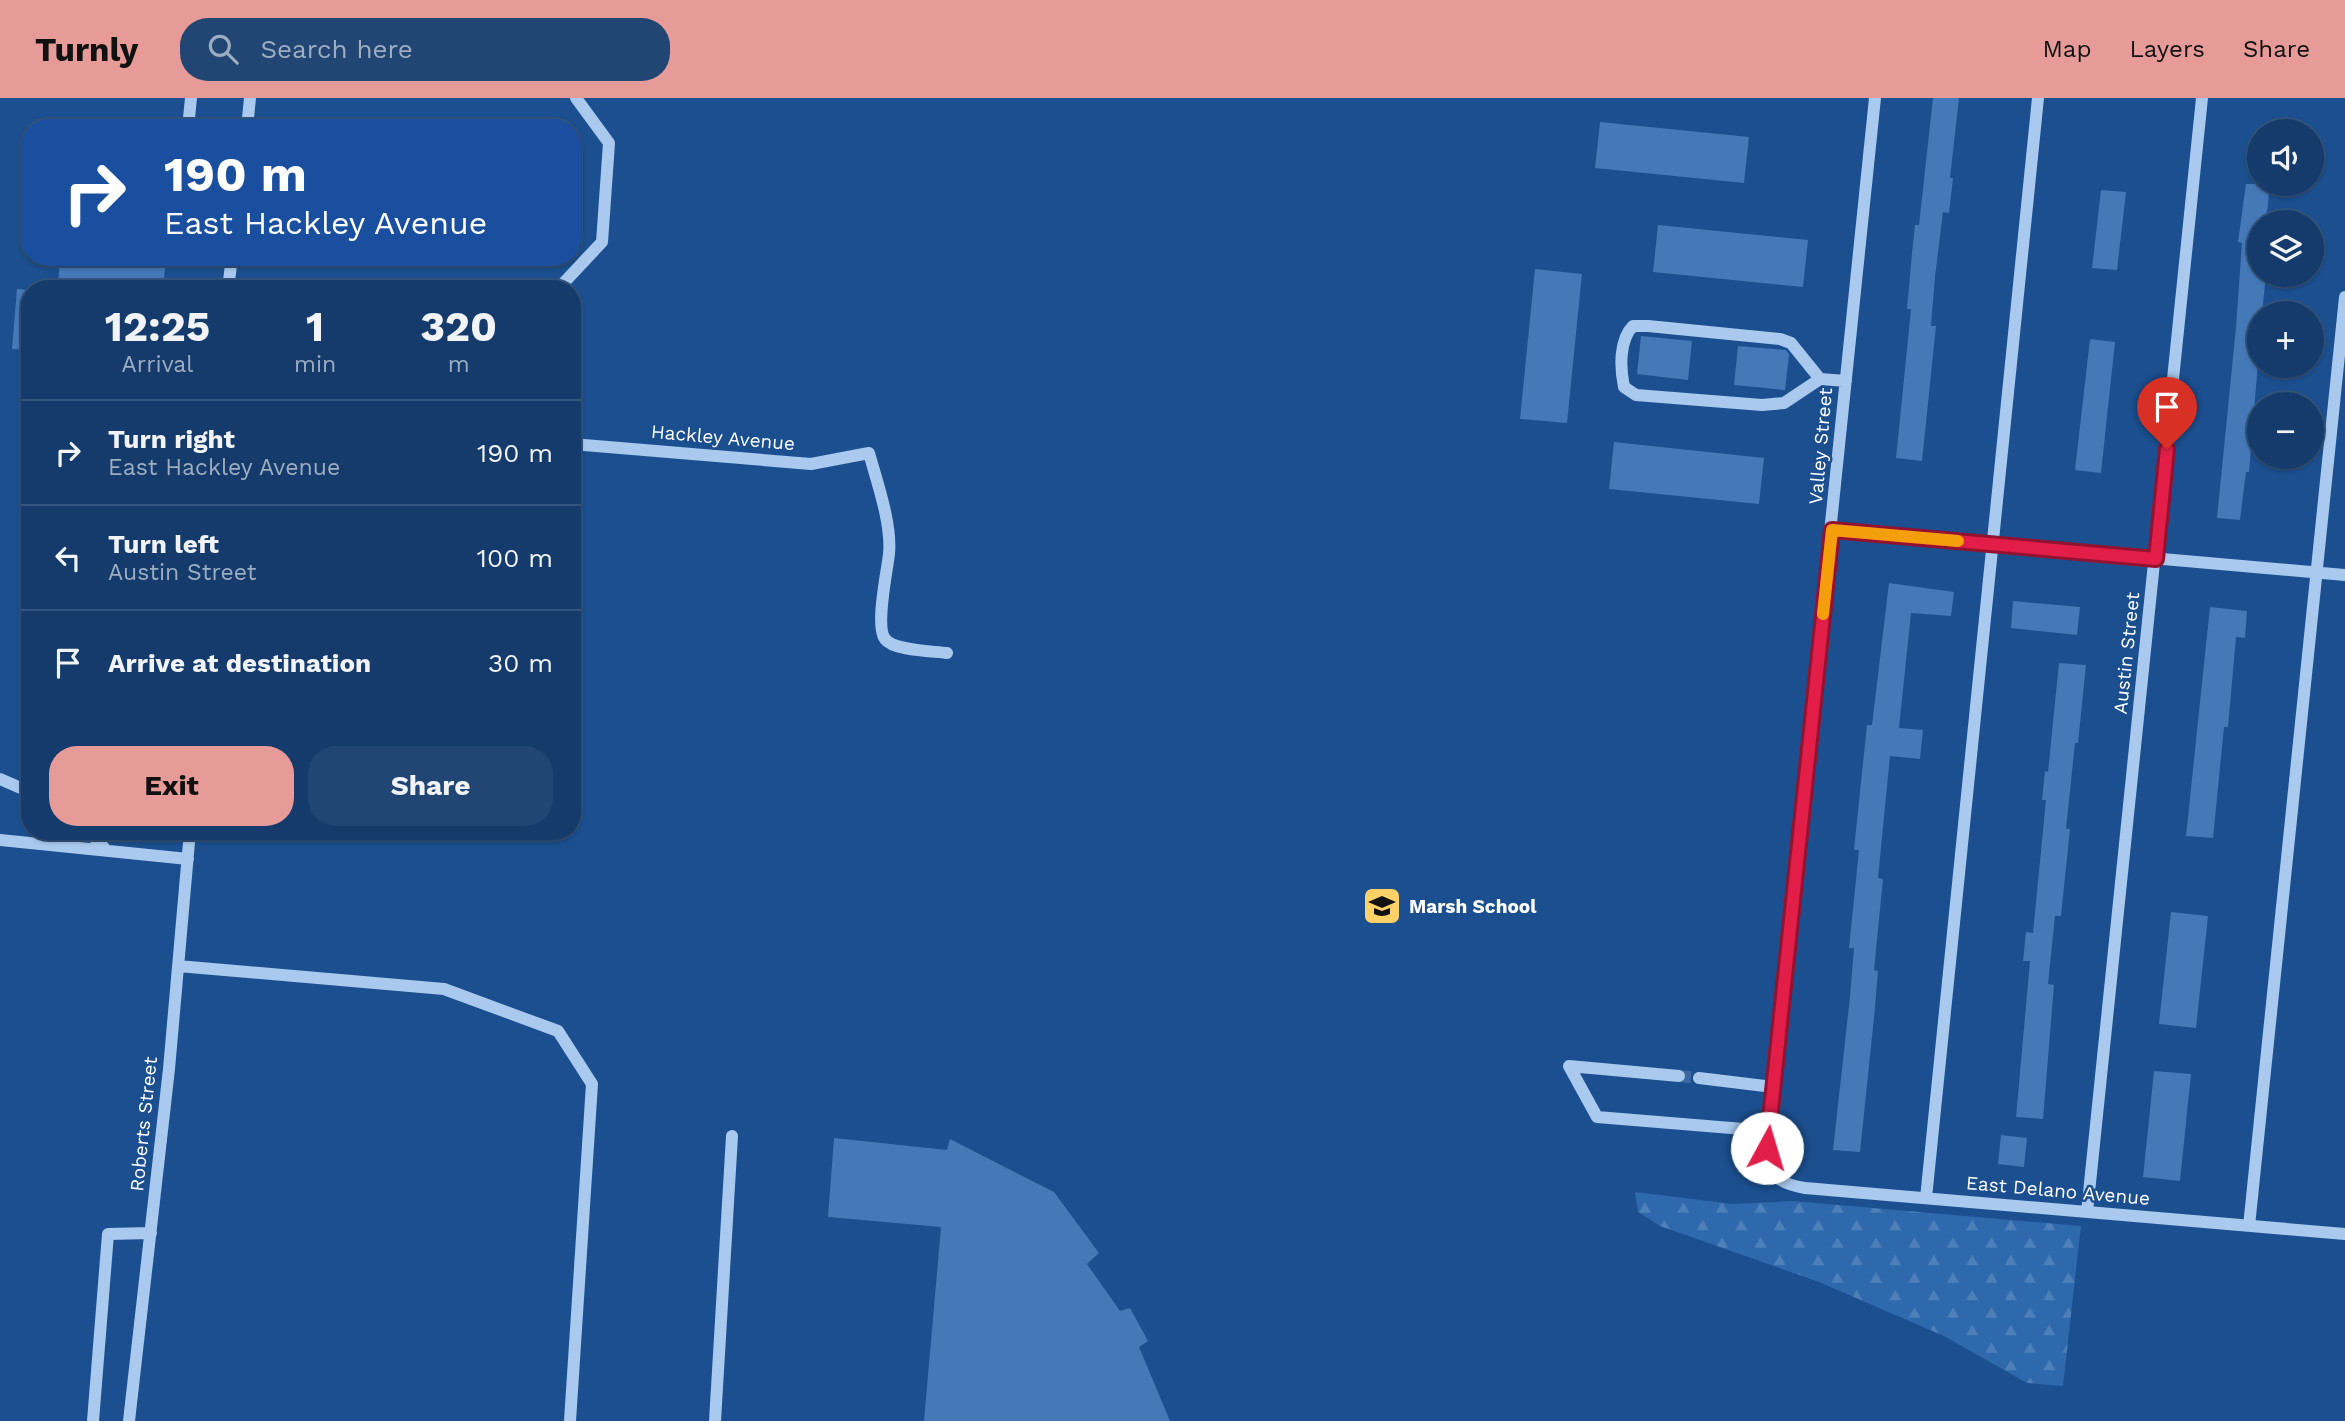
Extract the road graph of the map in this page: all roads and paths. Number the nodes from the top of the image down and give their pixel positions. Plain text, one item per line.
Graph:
1 (191, 98) edge
2 (250, 98) edge
3 (576, 98) edge
4 (1875, 98) edge
5 (2038, 98) edge
6 (2202, 98) edge
7 (189, 119) edge
8 (248, 119) edge
9 (581, 264) edge
10 (579, 266) edge
11 (566, 280) edge
12 (2345, 297) edge
13 (1820, 379) junction
14 (1846, 381) junction
15 (581, 445) edge
16 (1832, 530) junction
17 (1992, 544) junction
18 (2156, 559) junction
19 (2317, 573) junction
20 (2345, 575) edge
21 (947, 653) dead end
22 (0, 779) edge
23 (21, 788) edge
24 (0, 840) edge
25 (97, 840) edge
26 (189, 840) edge
27 (106, 850) junction
28 (188, 859) junction
29 (178, 966) junction
30 (1679, 1076) tunnel mouth
31 (1699, 1078) tunnel mouth
32 (1773, 1087) junction
33 (1768, 1130) junction
34 (732, 1136) dead end
35 (1771, 1172) joint
36 (1926, 1198) junction
37 (2087, 1212) junction
38 (2249, 1226) junction
39 (151, 1233) junction
40 (2345, 1234) edge
41 (93, 1421) edge
42 (129, 1421) edge
43 (570, 1421) edge
44 (715, 1421) edge

1 - 7 street
2 - 8 street
3 - 9 street
4 - 14 street, Valley Street
5 - 17 street
6 - 18 street, Austin Street
10 - 11 street
12 - 19 street
13 - 13 street
13 - 14 street
14 - 16 street, Valley Street
15 - 21 street, Hackley Avenue
16 - 17 street
16 - 32 street, Valley Street
17 - 18 street
17 - 36 street
18 - 19 street
18 - 37 street, Austin Street
19 - 20 street
19 - 38 street
22 - 23 street
24 - 27 street
25 - 27 street
26 - 28 street, Roberts Street
27 - 28 street
28 - 29 street, Roberts Street
29 - 39 street, Roberts Street
29 - 43 street
30 - 33 street
31 - 32 street
32 - 33 street, Valley Street
33 - 35 street, Valley Street
34 - 44 street
35 - 36 street, East Delano Avenue
36 - 37 street, East Delano Avenue
37 - 38 street, East Delano Avenue
38 - 40 street, East Delano Avenue
39 - 41 street
39 - 42 street, Roberts Street

